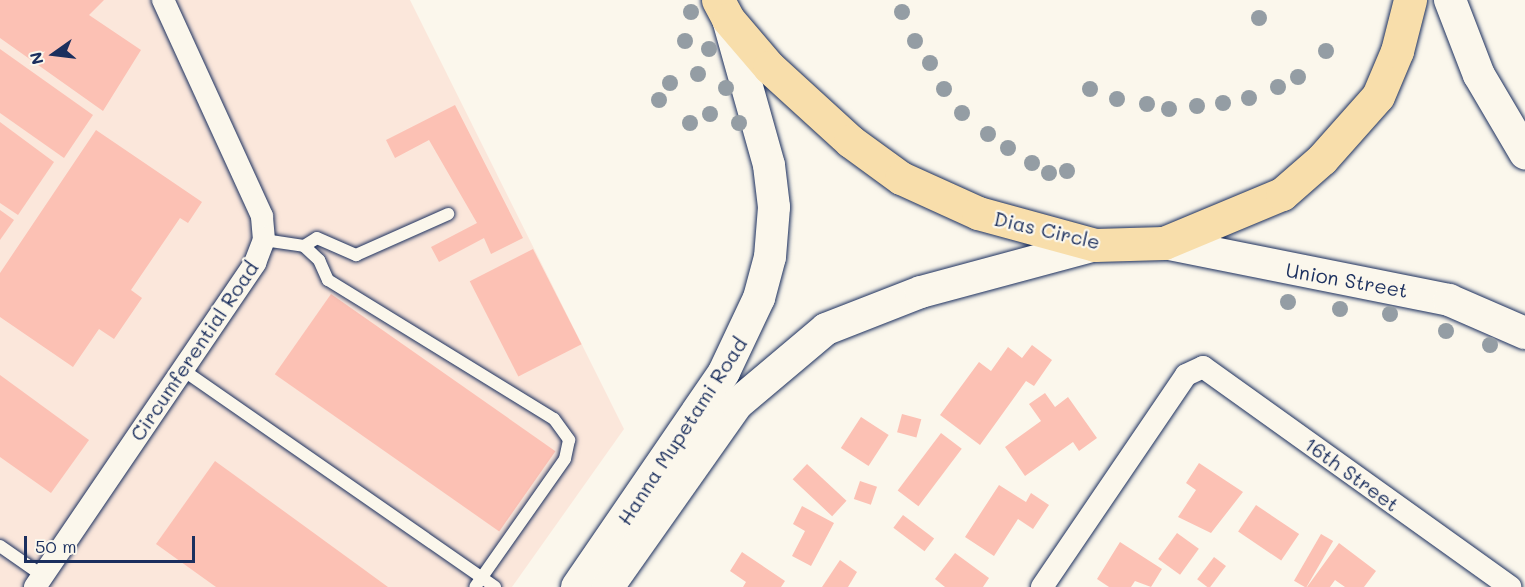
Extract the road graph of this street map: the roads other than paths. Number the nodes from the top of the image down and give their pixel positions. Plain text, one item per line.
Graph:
1 (163, 0) edge
2 (1410, 0) edge
3 (1450, 0) edge
4 (723, 9) edge
5 (1525, 153) edge
6 (448, 214) dead end
7 (264, 240) junction
8 (1164, 243) junction
9 (1095, 245) junction
10 (304, 246) junction
11 (1525, 333) edge
12 (183, 370) junction
13 (0, 546) edge
14 (39, 581) edge
15 (479, 582) edge
16 (495, 587) edge
17 (577, 587) edge
18 (608, 587) edge
19 (1042, 587) edge
20 (1510, 587) edge

1 - 7 street, Circumferential Road
2 - 8 highway, Dias Circle
3 - 5 main road
4 - 9 highway, Dias Circle
4 - 17 main road, Hanna Mupetami Road
6 - 10 lane
7 - 10 lane
7 - 12 street, Circumferential Road
8 - 9 highway, Dias Circle
8 - 11 main road, Union Street
9 - 18 main road, Hanna Mupetami Road
10 - 15 lane
12 - 14 street, Circumferential Road
12 - 15 lane
13 - 14 lane
15 - 16 lane
19 - 20 street, 16th Street

